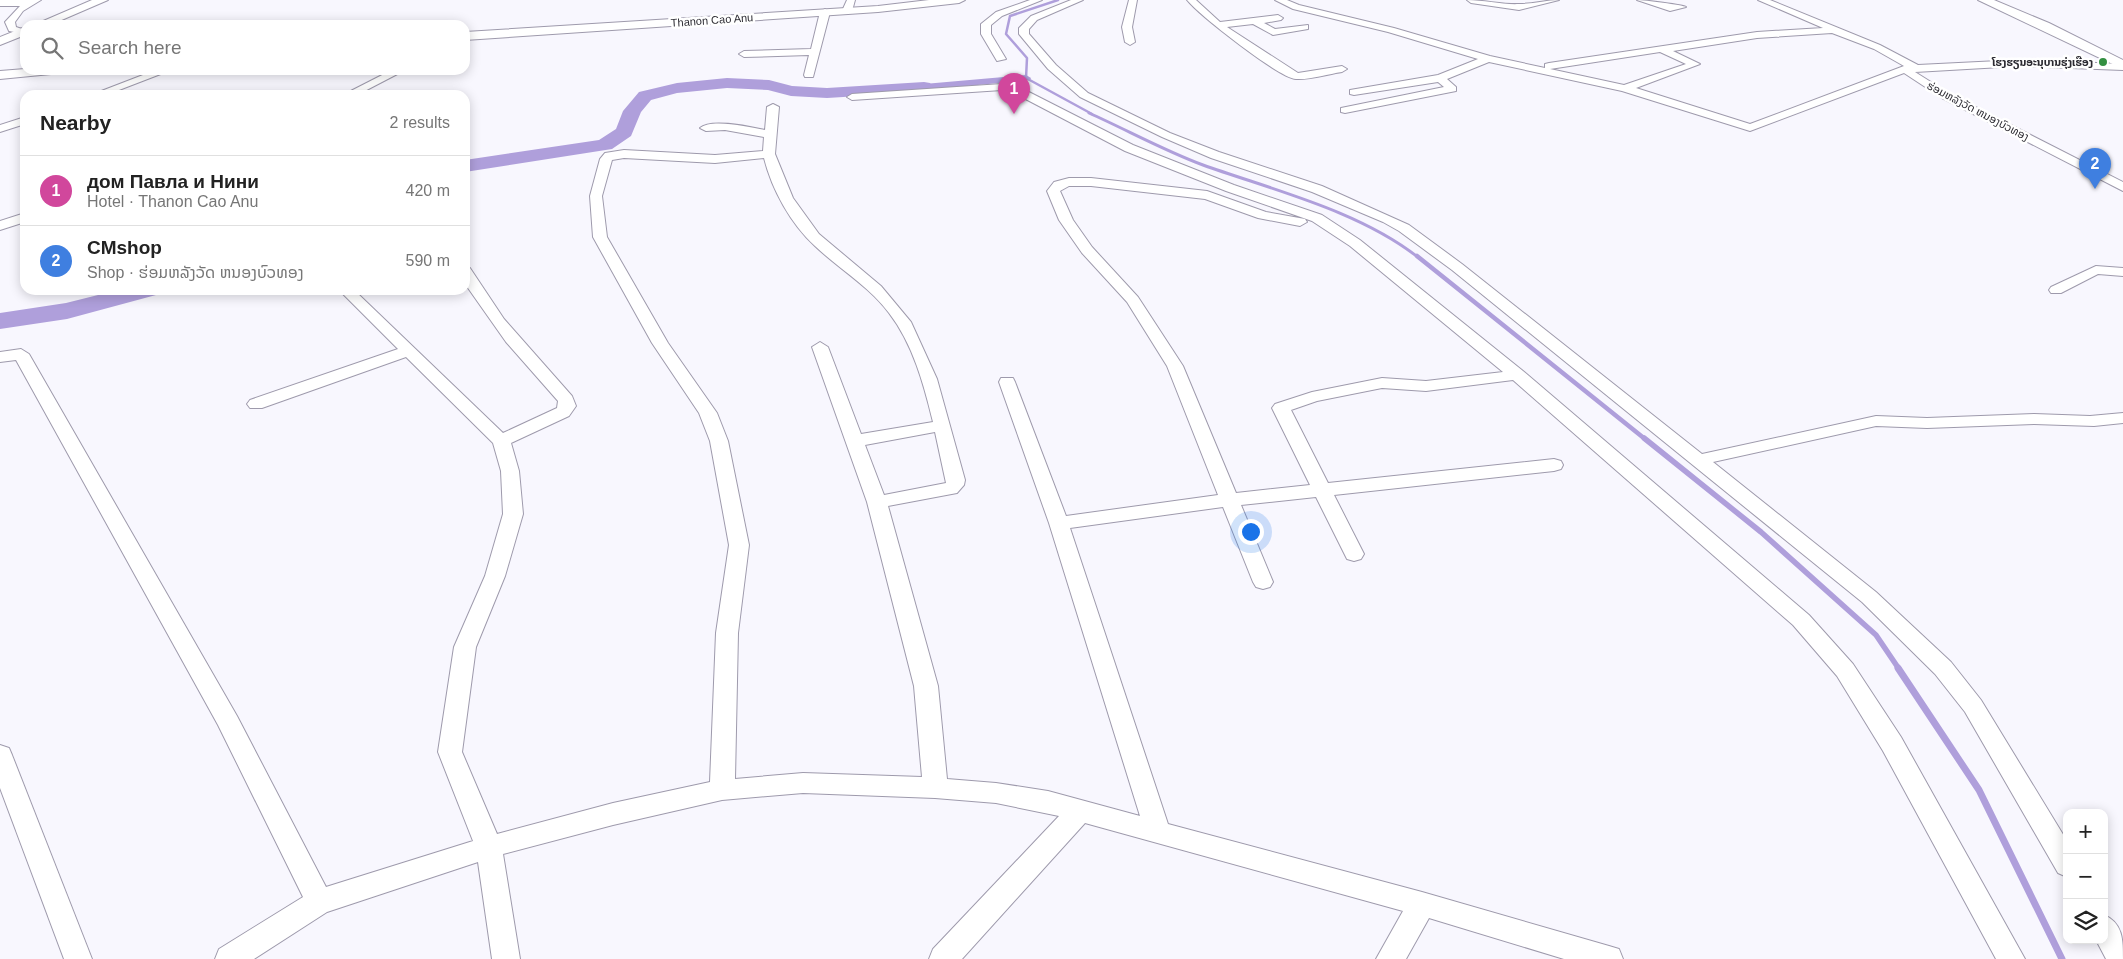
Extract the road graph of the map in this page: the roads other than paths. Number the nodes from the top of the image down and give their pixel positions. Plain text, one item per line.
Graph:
1 (102, 0) edge
2 (959, 0) edge
3 (1038, 0) edge
4 (1079, 0) edge
5 (1133, 0) edge
6 (1191, 0) edge
7 (1279, 0) edge
8 (1471, 0) edge
9 (1555, 0) edge
10 (1641, 0) edge
11 (1762, 0) edge
12 (1984, 0) edge
13 (34, 2) edge
14 (938, 2) edge
15 (0, 3) edge
16 (849, 6) edge
17 (1682, 8) dead end
18 (825, 12) junction
19 (1278, 18) dead end
20 (52, 20) edge
21 (1256, 22) junction
22 (1220, 25) junction
23 (1305, 27) dead end
24 (20, 30) edge
25 (1835, 31) junction
26 (20, 33) edge
27 (470, 36) edge
28 (0, 41) edge
29 (1130, 42) dead end
30 (1661, 48) junction
31 (815, 52) junction
32 (744, 54) dead end
33 (1000, 59) dead end
34 (1488, 59) junction
35 (2123, 66) edge
36 (1914, 68) junction
37 (1342, 69) dead end
38 (1536, 69) junction
39 (20, 73) edge
40 (0, 75) edge
41 (152, 75) edge
42 (390, 75) edge
43 (809, 75) dead end
44 (1440, 78) junction
45 (1625, 88) junction
46 (110, 90) edge
47 (358, 90) edge
48 (1354, 92) dead end
49 (852, 97) dead end
50 (773, 107) dead end
51 (1345, 110) dead end
52 (20, 122) edge
53 (706, 128) dead end
54 (0, 129) edge
55 (770, 134) junction
56 (768, 154) junction
57 (2123, 187) edge
58 (20, 220) edge
59 (0, 226) edge
60 (1330, 226) junction
61 (2123, 272) edge
62 (470, 280) edge
63 (2056, 290) dead end
64 (351, 295) edge
65 (820, 347) dead end
66 (408, 351) junction
67 (0, 357) edge
68 (1517, 375) junction
69 (1007, 382) dead end
70 (256, 404) dead end
71 (2123, 418) edge
72 (941, 426) junction
73 (500, 441) junction
74 (854, 441) junction
75 (1699, 460) junction
76 (1554, 465) dead end
77 (1322, 490) junction
78 (1229, 500) junction
79 (877, 502) junction
80 (1059, 523) junction
81 (1354, 554) dead end
82 (1263, 582) dead end
83 (0, 755) edge
84 (934, 788) junction
85 (722, 790) junction
86 (1081, 810) junction
87 (1158, 833) junction
88 (489, 847) junction
89 (2063, 858) edge
90 (318, 902) junction
91 (1422, 904) junction
92 (2108, 935) edge
93 (78, 959) edge
94 (229, 959) edge
95 (506, 959) edge
96 (944, 959) edge
97 (1390, 959) edge
98 (1609, 959) edge
99 (2011, 959) edge
100 (2122, 959) edge

1 - 20 street
2 - 14 street, Thanon Cao Anu
3 - 33 street
4 - 75 street
5 - 29 street
6 - 22 street
7 - 34 street
8 - 9 street
10 - 17 street
11 - 25 street, ຮ່ອມຫລັງວັດ ຫນອງບົວທອງ
12 - 35 street
13 - 15 street
13 - 24 street
14 - 16 street, Thanon Cao Anu
16 - 18 street, Thanon Cao Anu
18 - 27 street, Thanon Cao Anu
18 - 31 street
19 - 21 street
21 - 22 street
21 - 23 street
22 - 37 street
25 - 30 street
25 - 36 street, ຮ່ອມຫລັງວັດ ຫນອງບົວທອງ
26 - 28 street
30 - 38 street
30 - 45 street
31 - 32 street
31 - 43 street
34 - 38 street
34 - 44 street
35 - 36 street
36 - 45 street
36 - 57 street, ຮ່ອມຫລັງວັດ ຫນອງບົວທອງ
38 - 45 street
39 - 40 street
41 - 46 street
42 - 47 street
44 - 48 street
44 - 51 street
49 - 60 street
50 - 55 street
52 - 54 street
53 - 55 street
55 - 56 street
56 - 72 street
56 - 85 street
58 - 59 street
60 - 68 street
60 - 78 street
61 - 63 street
62 - 73 street
64 - 66 street
65 - 74 street
66 - 70 street
66 - 73 street
67 - 90 street
68 - 77 street
68 - 99 street
69 - 80 street
71 - 75 street
72 - 74 street
72 - 79 street
73 - 88 street
74 - 79 street
75 - 89 street
76 - 77 street
77 - 78 street
77 - 81 street
78 - 80 street
78 - 82 street
79 - 84 street
80 - 87 street
83 - 93 street
84 - 85 street
84 - 86 street
85 - 88 street
86 - 87 street
86 - 96 street
87 - 91 street
88 - 90 street
88 - 95 street
90 - 94 street
91 - 97 street
91 - 98 street
92 - 100 street

